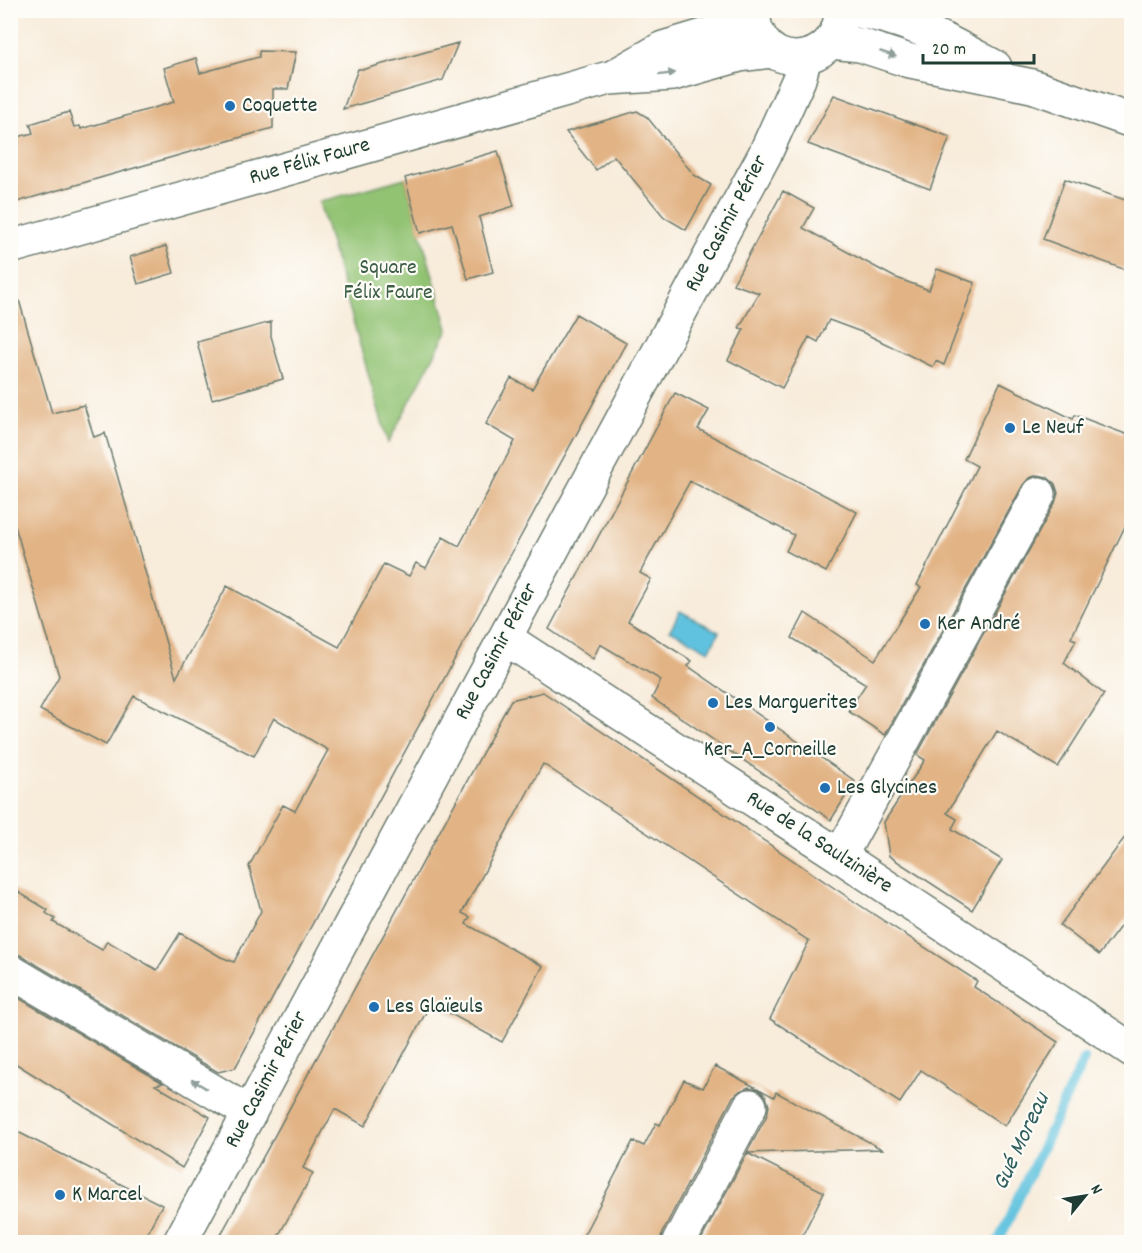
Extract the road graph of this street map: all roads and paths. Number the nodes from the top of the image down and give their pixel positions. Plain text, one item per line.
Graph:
1 (841, 10) edge
2 (851, 10) edge
3 (753, 11) edge
4 (818, 50) junction
5 (772, 51) junction
6 (609, 78) junction
7 (1032, 86) junction
8 (1131, 121) edge
9 (10, 247) edge
10 (1039, 494) dead end
11 (504, 638) junction
12 (840, 856) junction
13 (10, 971) edge
14 (1131, 1050) edge
15 (750, 1106) dead end
16 (250, 1113) junction
17 (180, 1242) edge
18 (679, 1242) edge

1 - 4 street, Rue Casimir Périer
2 - 7 street
3 - 5 street
3 - 6 street, Rue Félix Faure
4 - 5 street
4 -> 7 street
4 - 11 street, Rue Casimir Périer
6 -> 5 street, Rue Félix Faure
6 - 9 street, Rue Félix Faure
7 - 8 street
10 - 12 street
11 - 12 street, Rue de la Saulzinière
11 - 16 street, Rue Casimir Périer
12 - 14 street, Rue de la Saulzinière
16 -> 13 street
15 - 18 street
16 - 17 street, Rue Casimir Périer

